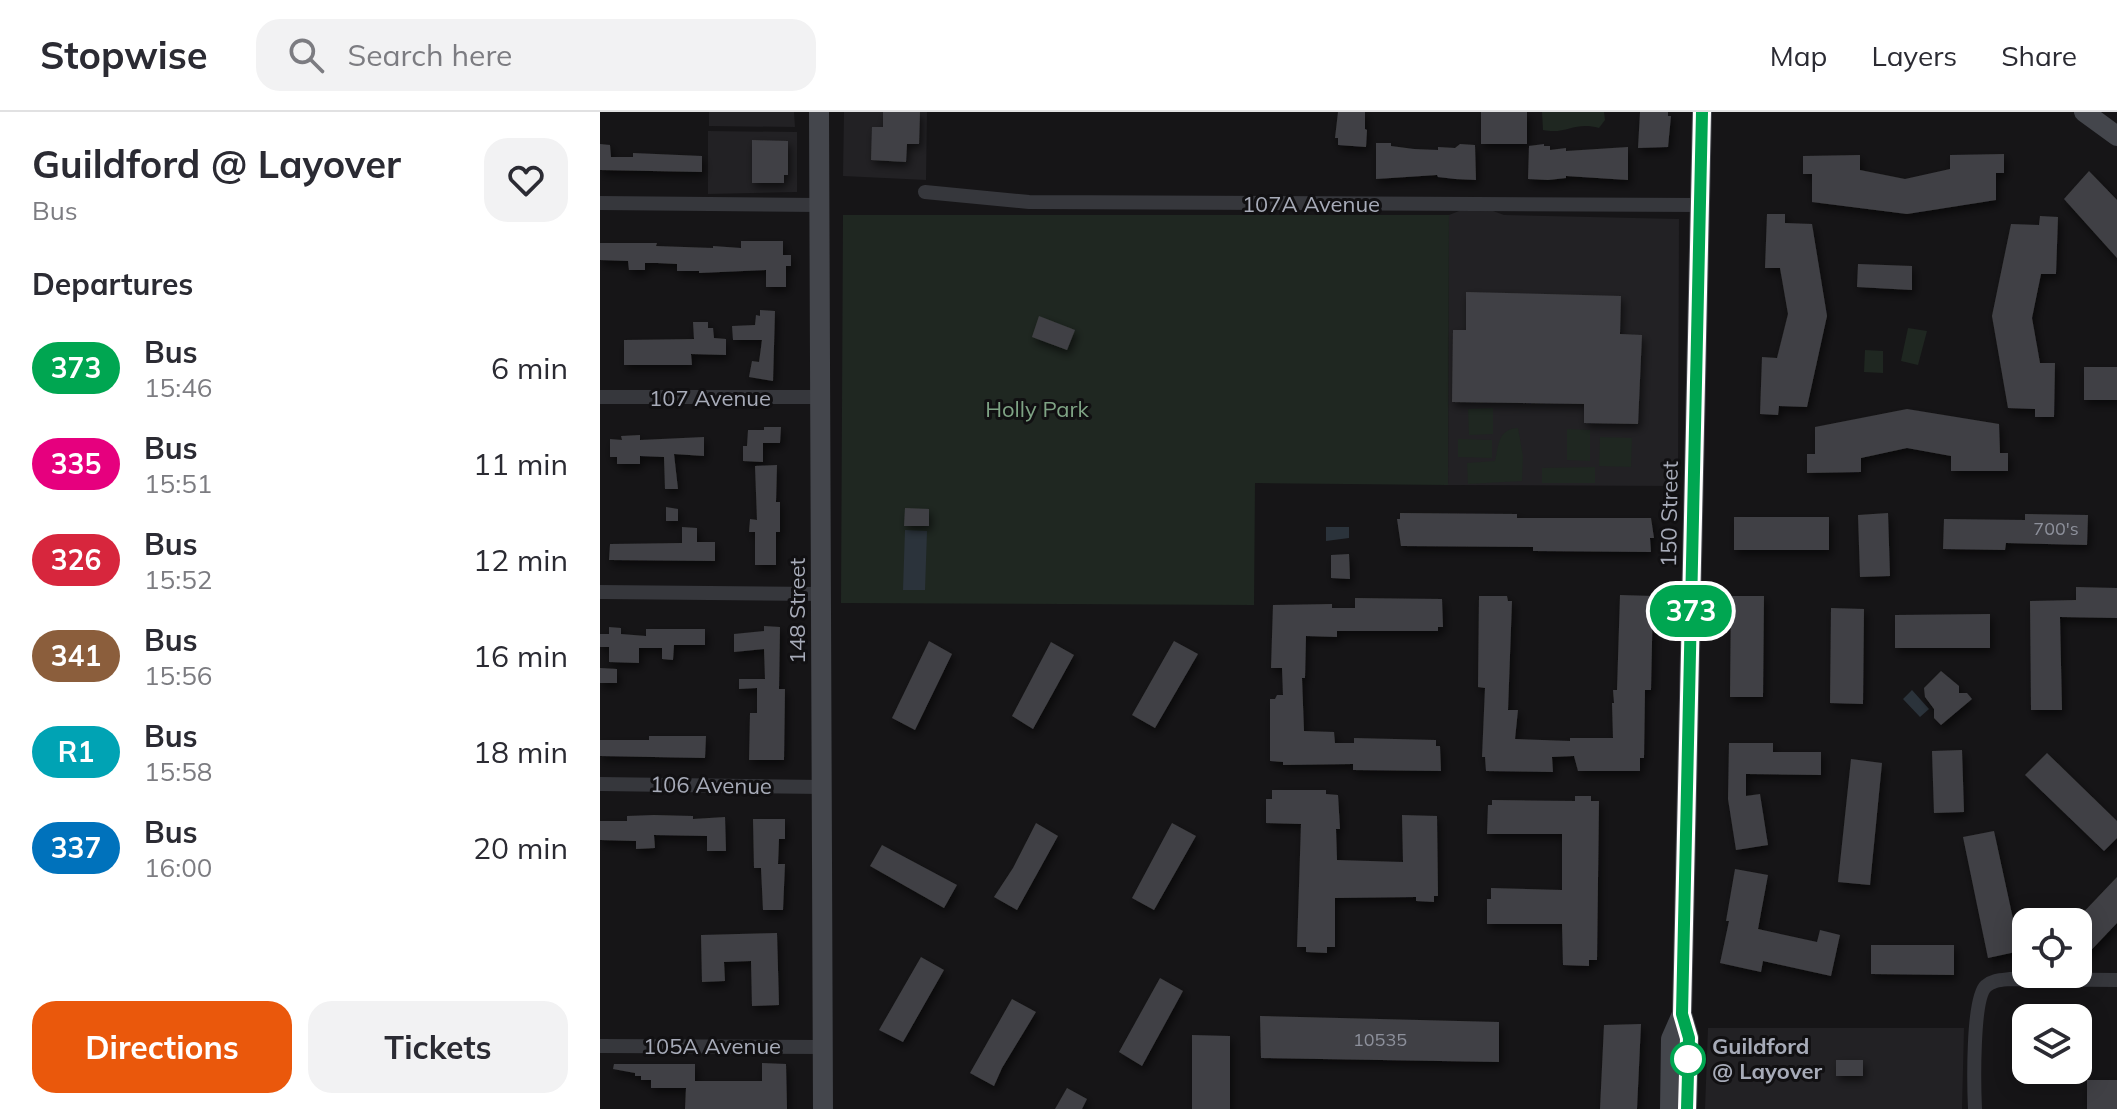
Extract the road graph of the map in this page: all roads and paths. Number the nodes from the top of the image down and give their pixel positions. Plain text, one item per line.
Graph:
1 (819, 112) edge
2 (1702, 112) edge
3 (2084, 112) edge
4 (2105, 112) edge
5 (2116, 135) edge
6 (925, 192) dead end
7 (600, 203) edge
8 (818, 205) junction
9 (1699, 205) junction
10 (600, 397) edge
11 (820, 397) junction
12 (600, 592) edge
13 (820, 594) junction
14 (600, 784) edge
15 (822, 787) junction
16 (2117, 980) edge
17 (1682, 1014) junction
18 (600, 1046) edge
19 (823, 1047) junction
20 (823, 1109) edge
21 (1670, 1109) edge
22 (1687, 1109) edge
23 (1975, 1109) edge

1 - 8 main road, 148 Street
2 - 9 main road, 150 Street
3 - 5 main road
4 - 5 main road
6 - 9 street, 107A Avenue
7 - 8 street
8 - 11 main road, 148 Street
9 - 17 main road, 150 Street
10 - 11 street, 107 Avenue
11 - 13 main road, 148 Street
12 - 13 street
13 - 15 main road, 148 Street
14 - 15 street, 106 Avenue
15 - 19 main road, 148 Street
16 - 23 street
17 - 21 main road, 150 Street
17 - 22 main road, 150 Street
18 - 19 street, 105A Avenue
19 - 20 main road, 148 Street

